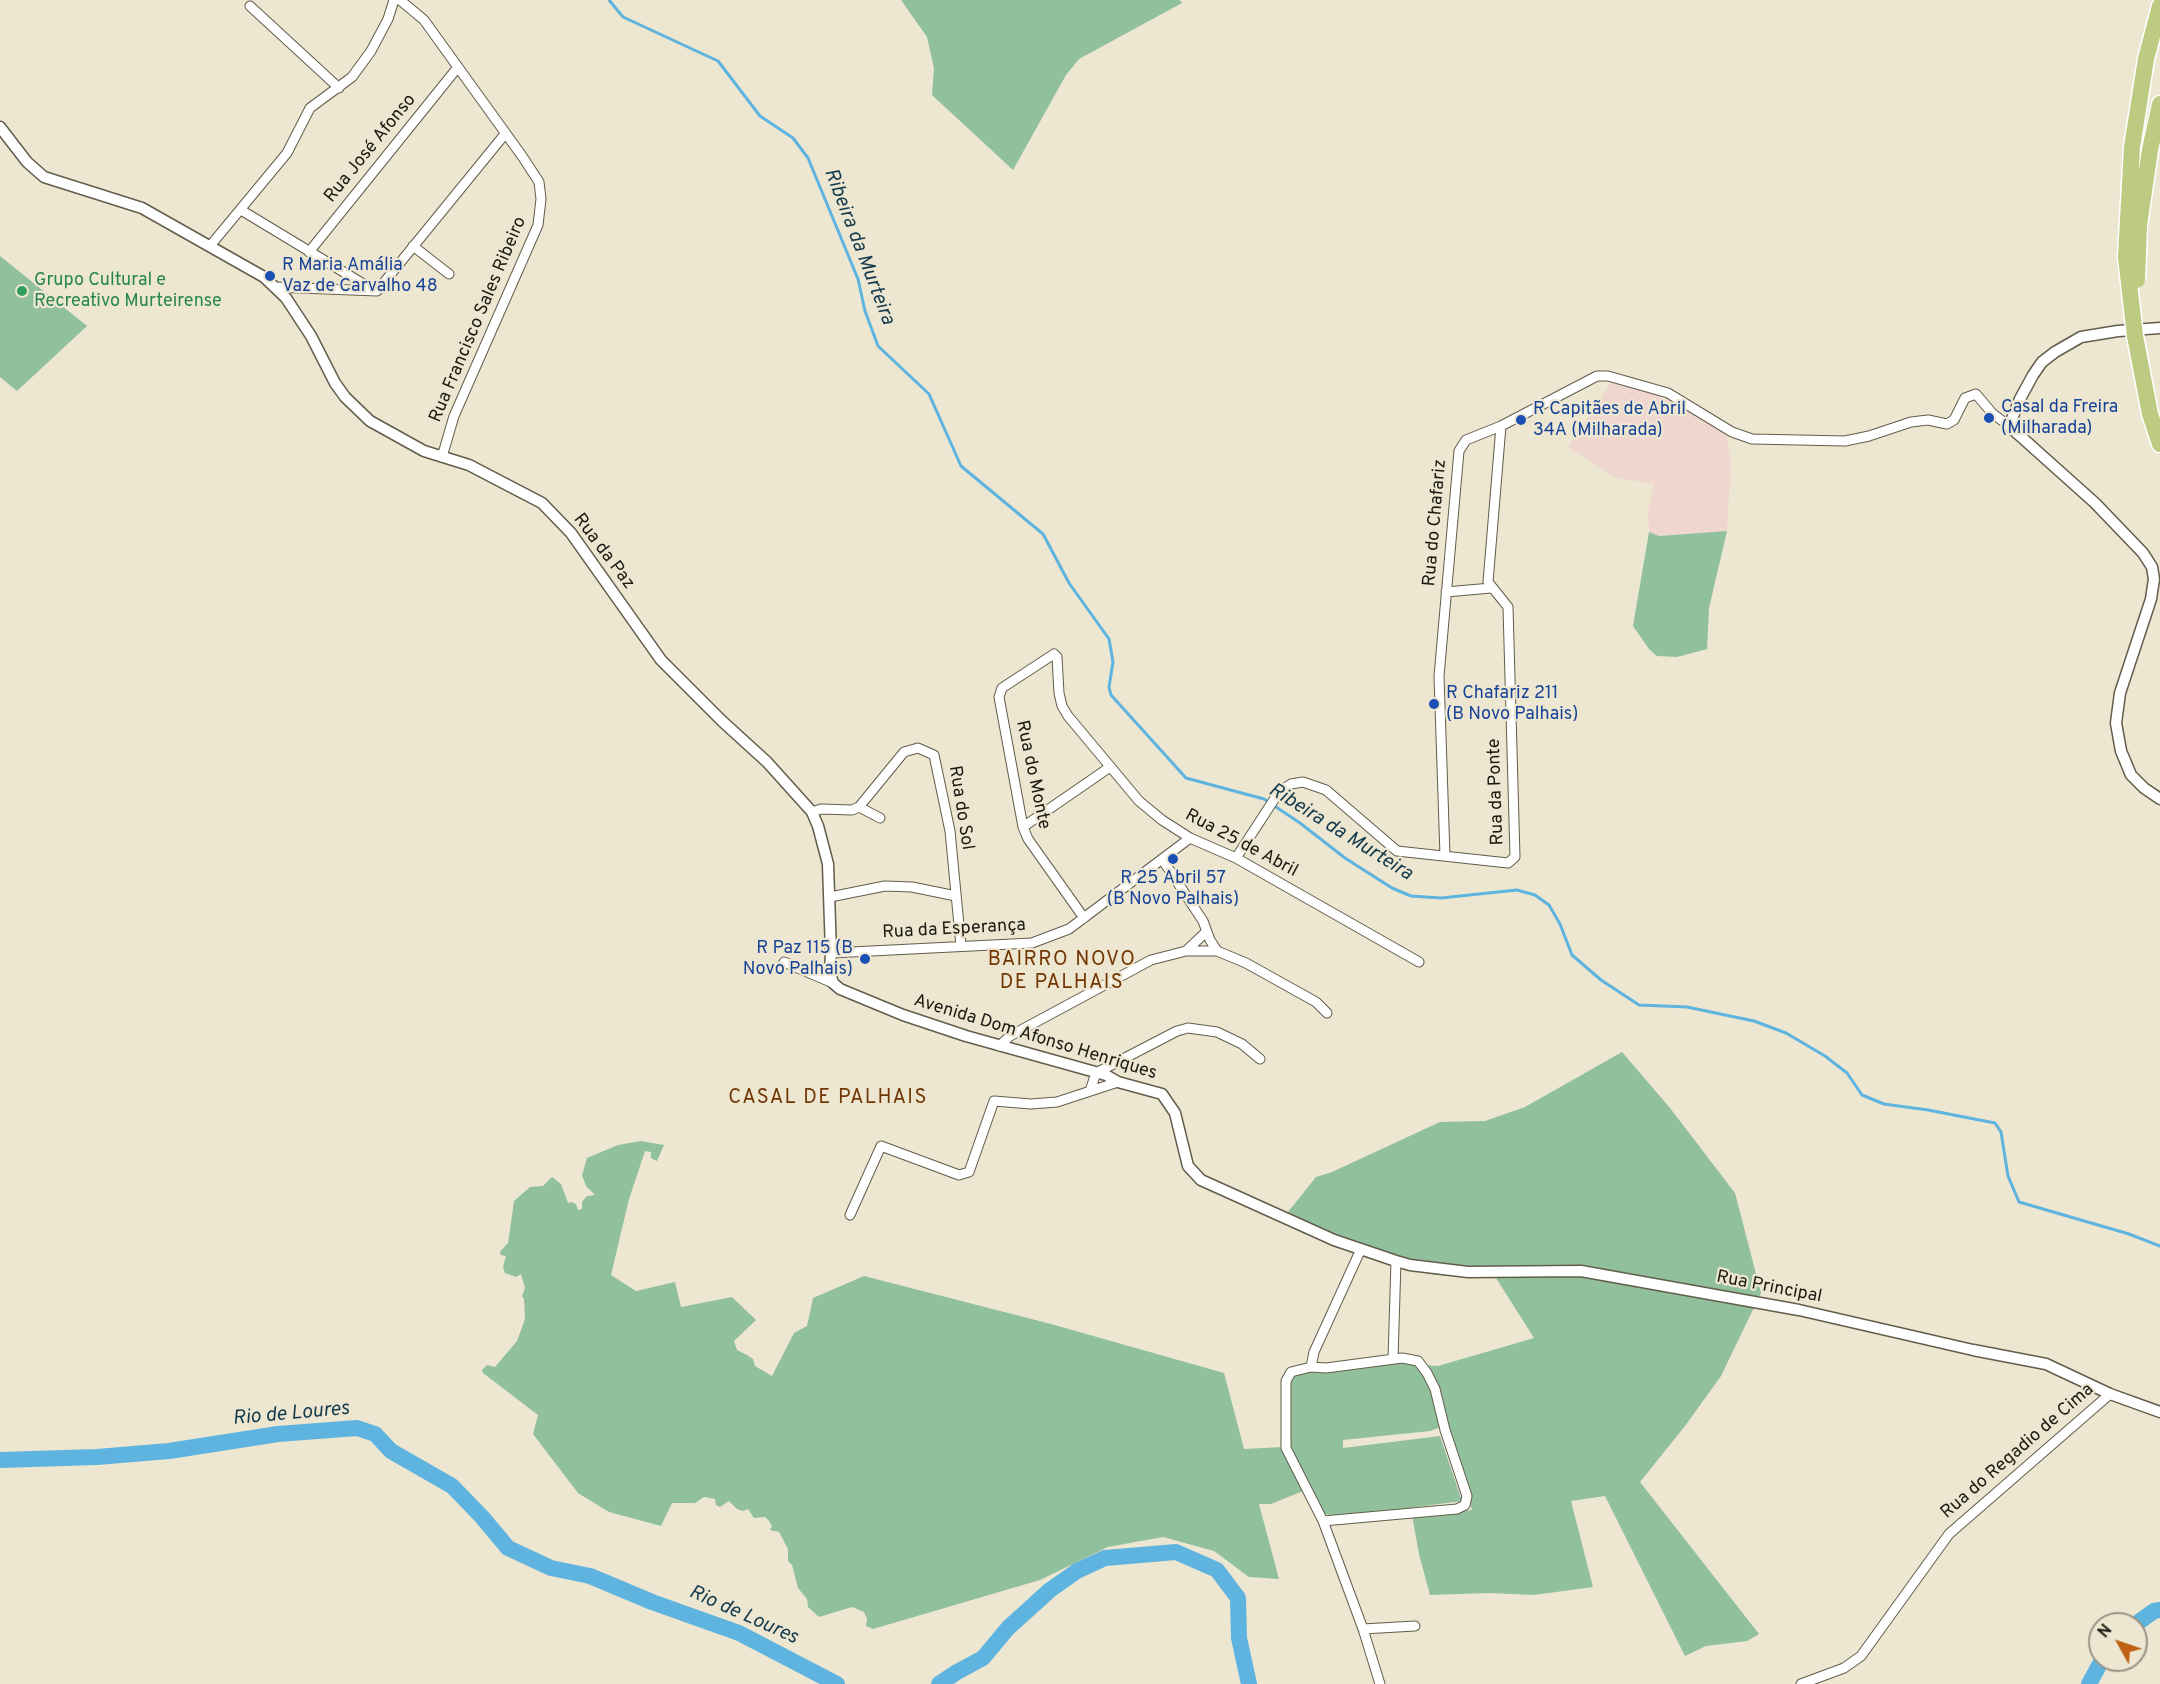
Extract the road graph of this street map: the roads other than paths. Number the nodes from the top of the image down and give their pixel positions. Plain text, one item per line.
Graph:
1 (394, 0) edge
2 (400, 0) edge
3 (250, 6) dead end
4 (2160, 6) edge
5 (458, 67) junction
6 (339, 88) junction
7 (2160, 104) edge
8 (0, 127) edge
9 (505, 134) junction
10 (241, 210) junction
11 (210, 246) junction
12 (413, 246) junction
13 (309, 252) junction
14 (449, 274) dead end
15 (274, 286) junction
16 (376, 291) junction
17 (2160, 328) edge
18 (2135, 336) junction
19 (1501, 426) junction
20 (2009, 426) junction
21 (2160, 444) edge
22 (442, 457) junction
23 (1491, 588) junction
24 (1446, 592) junction
25 (1058, 657) joint
26 (1110, 767) junction
27 (2160, 799) edge
28 (859, 807) junction
29 (812, 812) junction
30 (880, 818) dead end
31 (1023, 826) junction
32 (1190, 838) junction
33 (1445, 856) junction
34 (1236, 858) junction
35 (1162, 859) junction
36 (956, 896) junction
37 (830, 897) junction
38 (1084, 918) junction
39 (1206, 932) junction
40 (961, 946) junction
41 (1186, 951) junction
42 (1217, 951) junction
43 (831, 953) junction
44 (784, 962) dead end
45 (1419, 962) dead end
46 (833, 983) junction
47 (1327, 1013) dead end
48 (999, 1046) junction
49 (1260, 1059) dead end
50 (1096, 1072) junction
51 (1118, 1082) junction
52 (1090, 1091) junction
53 (850, 1215) dead end
54 (1361, 1249) junction
55 (1396, 1261) junction
56 (1393, 1359) junction
57 (1311, 1367) junction
58 (2110, 1394) junction
59 (2160, 1412) edge
60 (1323, 1521) junction
61 (1415, 1626) dead end
62 (1363, 1629) junction
63 (1380, 1684) edge
64 (1801, 1684) edge

1 - 6 street
2 - 5 street, Rua Francisco Sales Ribeiro
3 - 6 street
4 - 18 highway, bridge
5 - 9 street, Rua Francisco Sales Ribeiro
5 - 13 street, Rua José Afonso
6 - 10 street
7 - 18 highway, bridge
8 - 11 street, Rua da Paz
9 - 12 street
9 - 22 street, Rua Francisco Sales Ribeiro
10 - 11 street
10 - 13 street
11 - 15 street, Rua da Paz
12 - 14 street
12 - 16 street
13 - 16 street
15 - 16 street
15 - 22 street, Rua da Paz
17 - 20 street
18 - 21 highway
19 - 20 street, Rua do Chafariz
19 - 23 street
19 - 24 street, Rua do Chafariz
20 - 27 street
22 - 29 street, Rua da Paz
23 - 24 street
23 - 33 street, Rua da Ponte
24 - 33 street, Rua do Chafariz
25 - 26 street, Rua 25 de Abril
25 - 31 street, Rua do Monte
26 - 31 street
26 - 32 street, Rua 25 de Abril
28 - 29 street
28 - 30 street
28 - 36 street, Rua do Sol
29 - 37 street, Rua da Paz
31 - 38 street, Rua do Monte
32 - 34 street, Rua 25 de Abril
32 - 35 street, Rua da Esperança
33 - 34 street, Rua da Ponte
34 - 45 street, Rua 25 de Abril
35 - 38 street, Rua da Esperança
35 - 39 street
36 - 37 street
36 - 40 street, Rua do Sol
37 - 43 street, Rua da Paz
38 - 40 street, Rua da Esperança
39 - 41 street
39 - 42 street
40 - 43 street, Rua da Esperança
41 - 42 street
41 - 48 street
42 - 47 street
43 - 46 street, Rua da Paz
44 - 46 street, Avenida Dom Afonso Henriques
46 - 48 street, Avenida Dom Afonso Henriques
48 - 50 street, Avenida Dom Afonso Henriques
49 - 50 street
50 - 51 street, Avenida Dom Afonso Henriques
50 - 52 street
51 - 52 street
51 - 54 street, Avenida Dom Afonso Henriques
52 - 53 street
54 - 55 street, Rua Principal
54 - 57 street
55 - 56 street
55 - 58 street, Rua Principal
56 - 57 street
56 - 60 street
57 - 60 street
58 - 59 street, Rua Principal
58 - 64 street, Rua do Regadio de Cima
60 - 62 street
61 - 62 street
62 - 63 street

